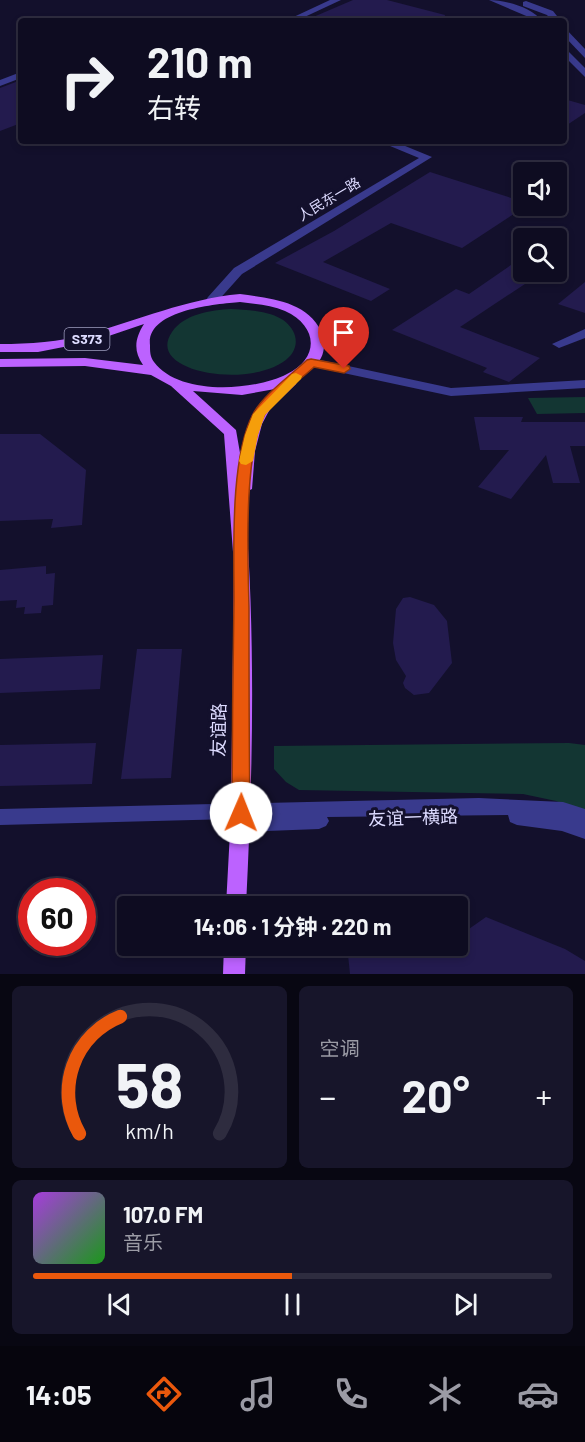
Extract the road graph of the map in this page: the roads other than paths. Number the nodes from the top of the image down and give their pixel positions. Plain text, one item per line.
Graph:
1 (337, 0) edge
2 (493, 0) edge
3 (516, 0) edge
4 (296, 18) edge
5 (536, 18) edge
6 (554, 18) edge
7 (567, 34) edge
8 (567, 53) edge
9 (585, 55) edge
10 (585, 74) edge
11 (18, 76) edge
12 (0, 83) edge
13 (391, 144) edge
14 (212, 300) junction
15 (171, 311) junction
16 (585, 333) edge
17 (559, 344) dead end
18 (0, 348) edge
19 (311, 362) junction
20 (0, 363) edge
21 (155, 371) junction
22 (300, 373) junction
23 (176, 383) junction
24 (585, 384) edge
25 (241, 555) junction
26 (0, 817) edge
27 (240, 818) junction
28 (585, 818) edge
29 (585, 831) edge
30 (236, 896) edge
31 (235, 956) edge
32 (234, 974) edge

1 - 4 street
2 - 5 street
3 - 6 street
7 - 9 street
8 - 10 street
11 - 12 street
13 - 14 street, 人民东一路
14 - 15 main road, S373
14 - 19 main road, S373
15 - 18 main road, S373
15 - 21 main road, S373
16 - 17 street
19 - 22 main road, S373
19 - 24 street
20 - 21 main road, S373
21 - 23 main road, S373
22 - 23 main road, S373
22 - 25 main road, 友谊路 / S373
23 - 25 main road, 友谊路 / S373
25 - 27 main road, 友谊路 / S373
26 - 27 street, 友谊一横路
27 - 28 street, 友谊一横路
27 - 29 street, 友谊一横路
27 - 30 main road, 友谊路 / S373
31 - 32 main road

